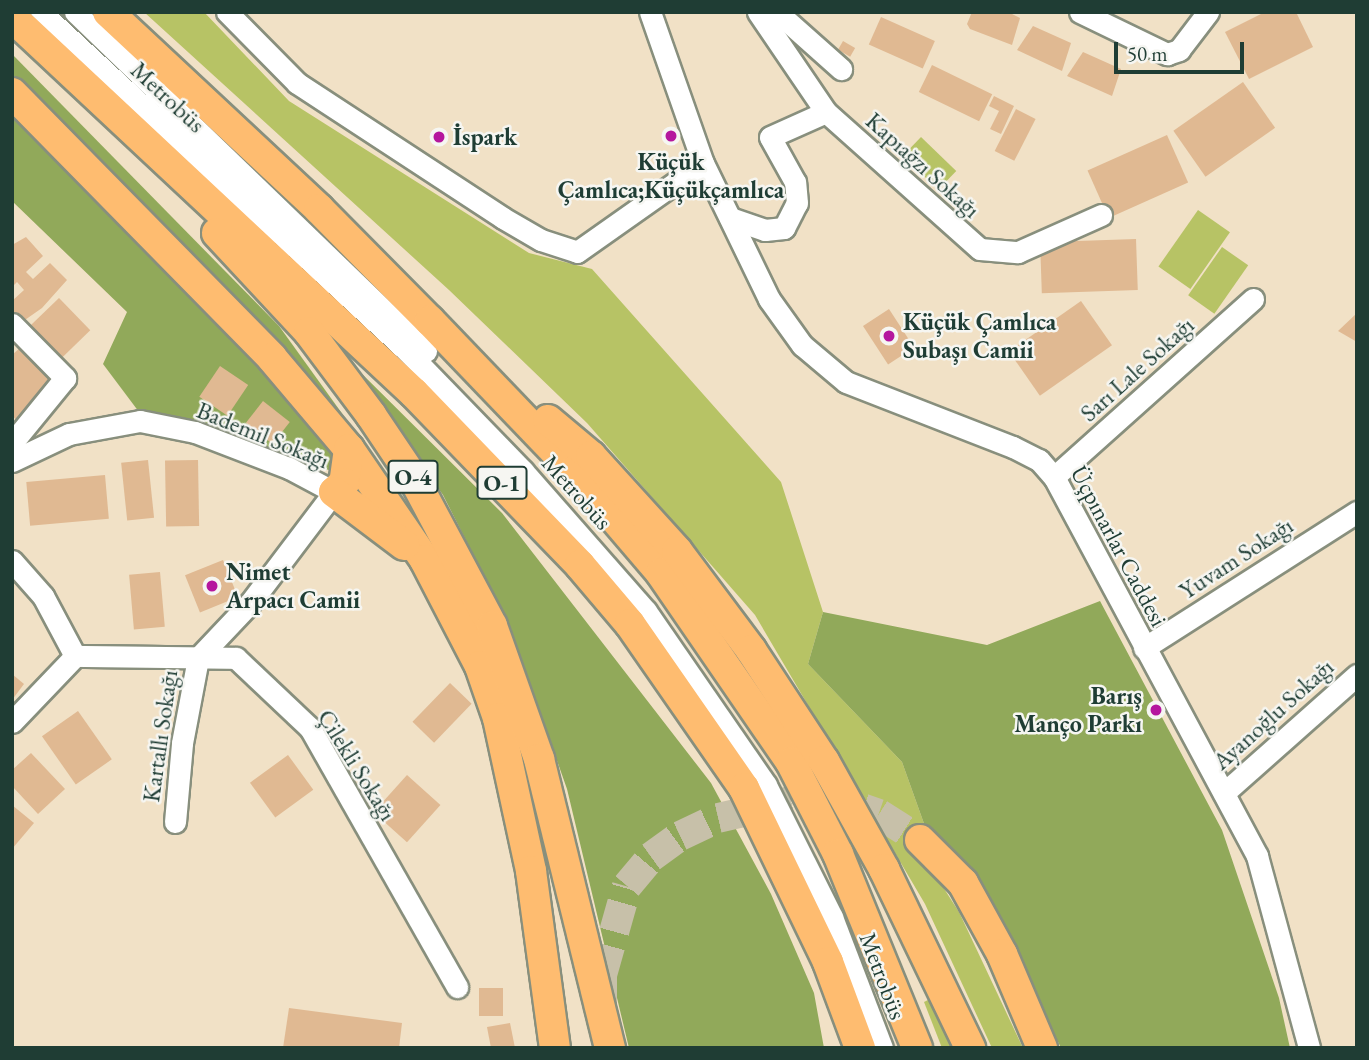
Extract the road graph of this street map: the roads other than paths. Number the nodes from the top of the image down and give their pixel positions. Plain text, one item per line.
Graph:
1 (41, 12) edge
2 (75, 12) edge
3 (108, 12) edge
4 (226, 12) edge
5 (650, 12) edge
6 (758, 12) edge
7 (777, 12) edge
8 (1080, 12) edge
9 (1208, 12) edge
10 (12, 20) edge
11 (841, 69) dead end
12 (12, 93) edge
13 (826, 112) junction
14 (702, 163) junction
15 (1101, 215) dead end
16 (730, 218) junction
17 (1253, 299) dead end
18 (430, 321) junction
19 (12, 324) edge
20 (12, 443) edge
21 (349, 449) junction
22 (12, 461) edge
23 (1054, 477) junction
24 (334, 492) junction
25 (1357, 512) edge
26 (425, 560) junction
27 (12, 561) edge
28 (1144, 648) junction
29 (75, 656) junction
30 (198, 658) junction
31 (1357, 675) edge
32 (12, 722) edge
33 (1224, 793) junction
34 (175, 822) dead end
35 (920, 841) tunnel mouth
36 (457, 986) dead end
37 (555, 1048) edge
38 (610, 1048) edge
39 (860, 1048) edge
40 (882, 1048) edge
41 (893, 1048) edge
42 (917, 1048) edge
43 (970, 1048) edge
44 (1042, 1048) edge
45 (1309, 1048) edge

1 - 40 street, Metrobüs
2 - 41 street, Metrobüs
3 - 18 highway, O-1
4 - 14 street
5 - 14 street, Üçpınarlar Caddesi
6 - 13 street, Kapıağzı Sokağı
7 - 11 street
8 - 9 street
10 - 38 highway, O-4
10 - 39 highway, O-1
12 - 21 highway
13 - 15 street, Kapıağzı Sokağı
13 - 16 street
14 - 16 street, Üçpınarlar Caddesi
16 - 23 street, Üçpınarlar Caddesi
17 - 23 street, Sarı Lale Sokağı
18 - 42 highway, O-1
18 - 43 highway
19 - 20 street
21 - 24 highway
21 - 26 highway
22 - 24 street, Bademil Sokağı
23 - 28 street, Üçpınarlar Caddesi
24 - 26 highway
24 - 30 street
25 - 28 street, Yuvam Sokağı
26 - 37 highway
27 - 29 street
28 - 33 street, Üçpınarlar Caddesi
29 - 30 street, Çilekli Sokağı
29 - 32 street
30 - 34 street, Kartallı Sokağı
30 - 36 street, Çilekli Sokağı
31 - 33 street, Ayanoğlu Sokağı
33 - 45 street, Üçpınarlar Caddesi
35 - 44 highway

